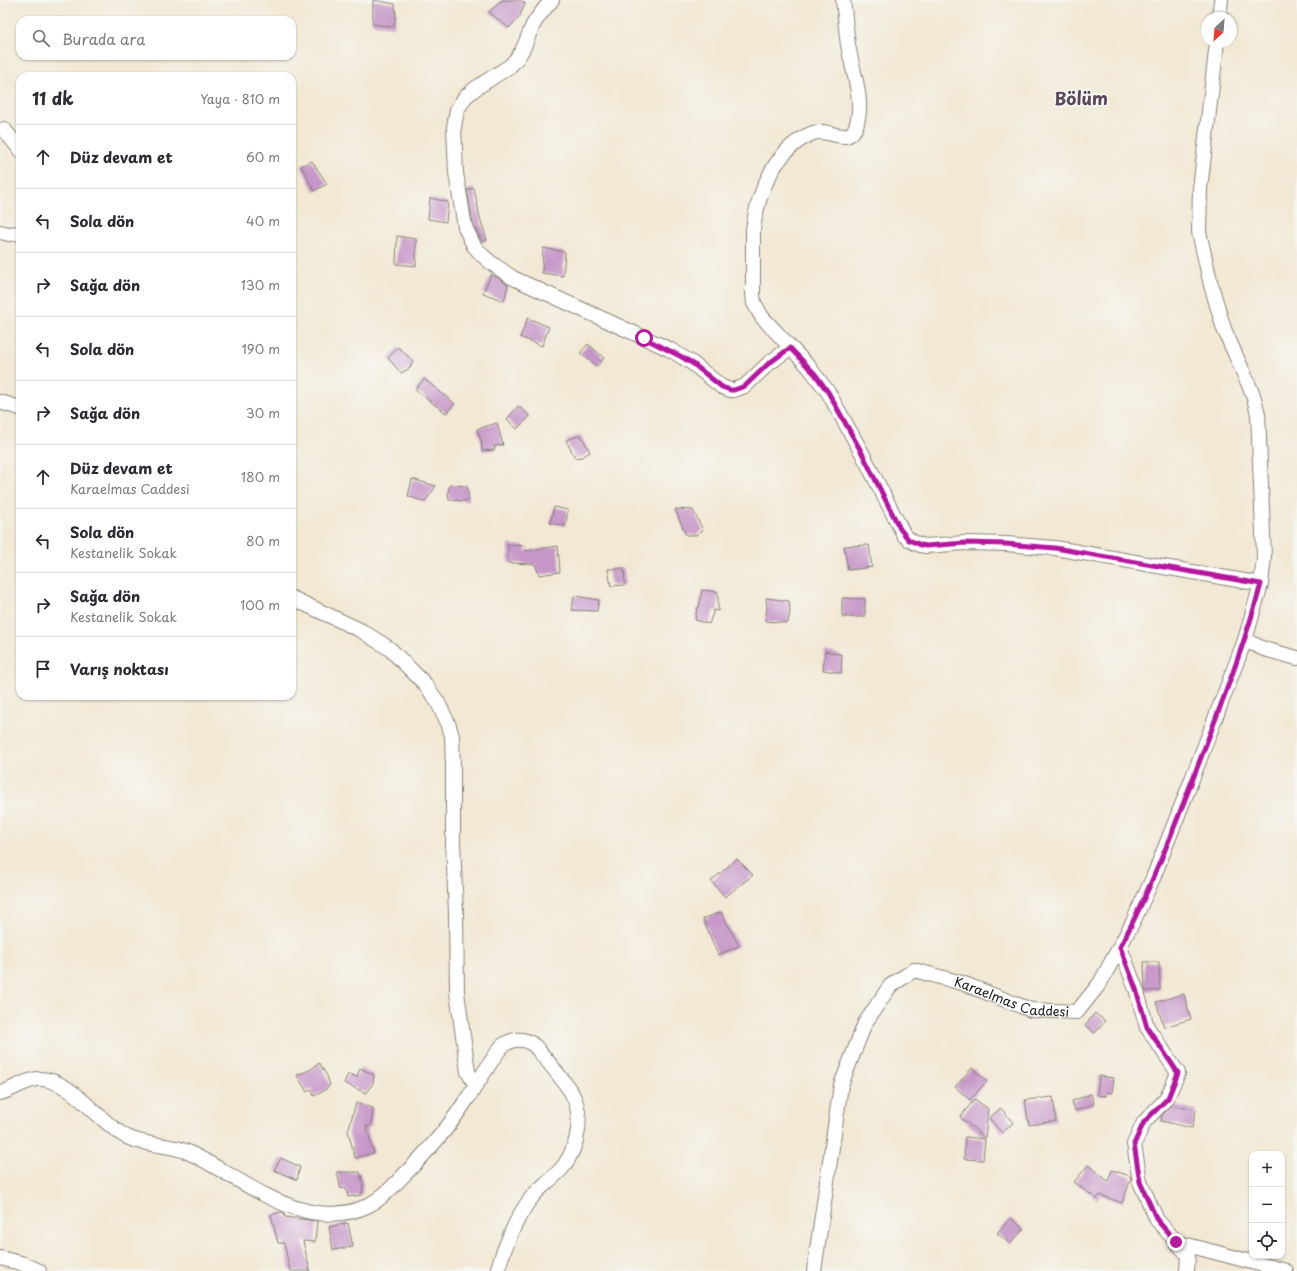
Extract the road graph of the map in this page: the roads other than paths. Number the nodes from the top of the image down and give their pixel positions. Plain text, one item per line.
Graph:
1 (552, 0) edge
2 (843, 0) edge
3 (1222, 0) edge
4 (1221, 12) edge
5 (1216, 48) edge
6 (4, 129) dead end
7 (16, 145) edge
8 (0, 232) edge
9 (16, 233) edge
10 (790, 348) junction
11 (0, 402) edge
12 (16, 407) edge
13 (1261, 584) junction
14 (296, 600) edge
15 (1245, 640) junction
16 (1297, 658) edge
17 (1120, 947) junction
18 (477, 1082) junction
19 (0, 1093) edge
20 (1176, 1242) junction
21 (0, 1258) edge
22 (39, 1271) edge
23 (496, 1271) edge
24 (814, 1271) edge
25 (1187, 1271) edge
26 (1286, 1271) edge

1 - 10 street
2 - 10 street
3 - 4 street
5 - 13 street, Karaelmas Caddesi
6 - 7 street
8 - 9 street
10 - 13 street
11 - 12 street
13 - 15 street, Karaelmas Caddesi
14 - 18 street
15 - 16 street
15 - 17 street, Karaelmas Caddesi
17 - 20 street
17 - 24 street, Karaelmas Caddesi
18 - 19 street
18 - 23 street
20 - 25 street
20 - 26 street
21 - 22 street

